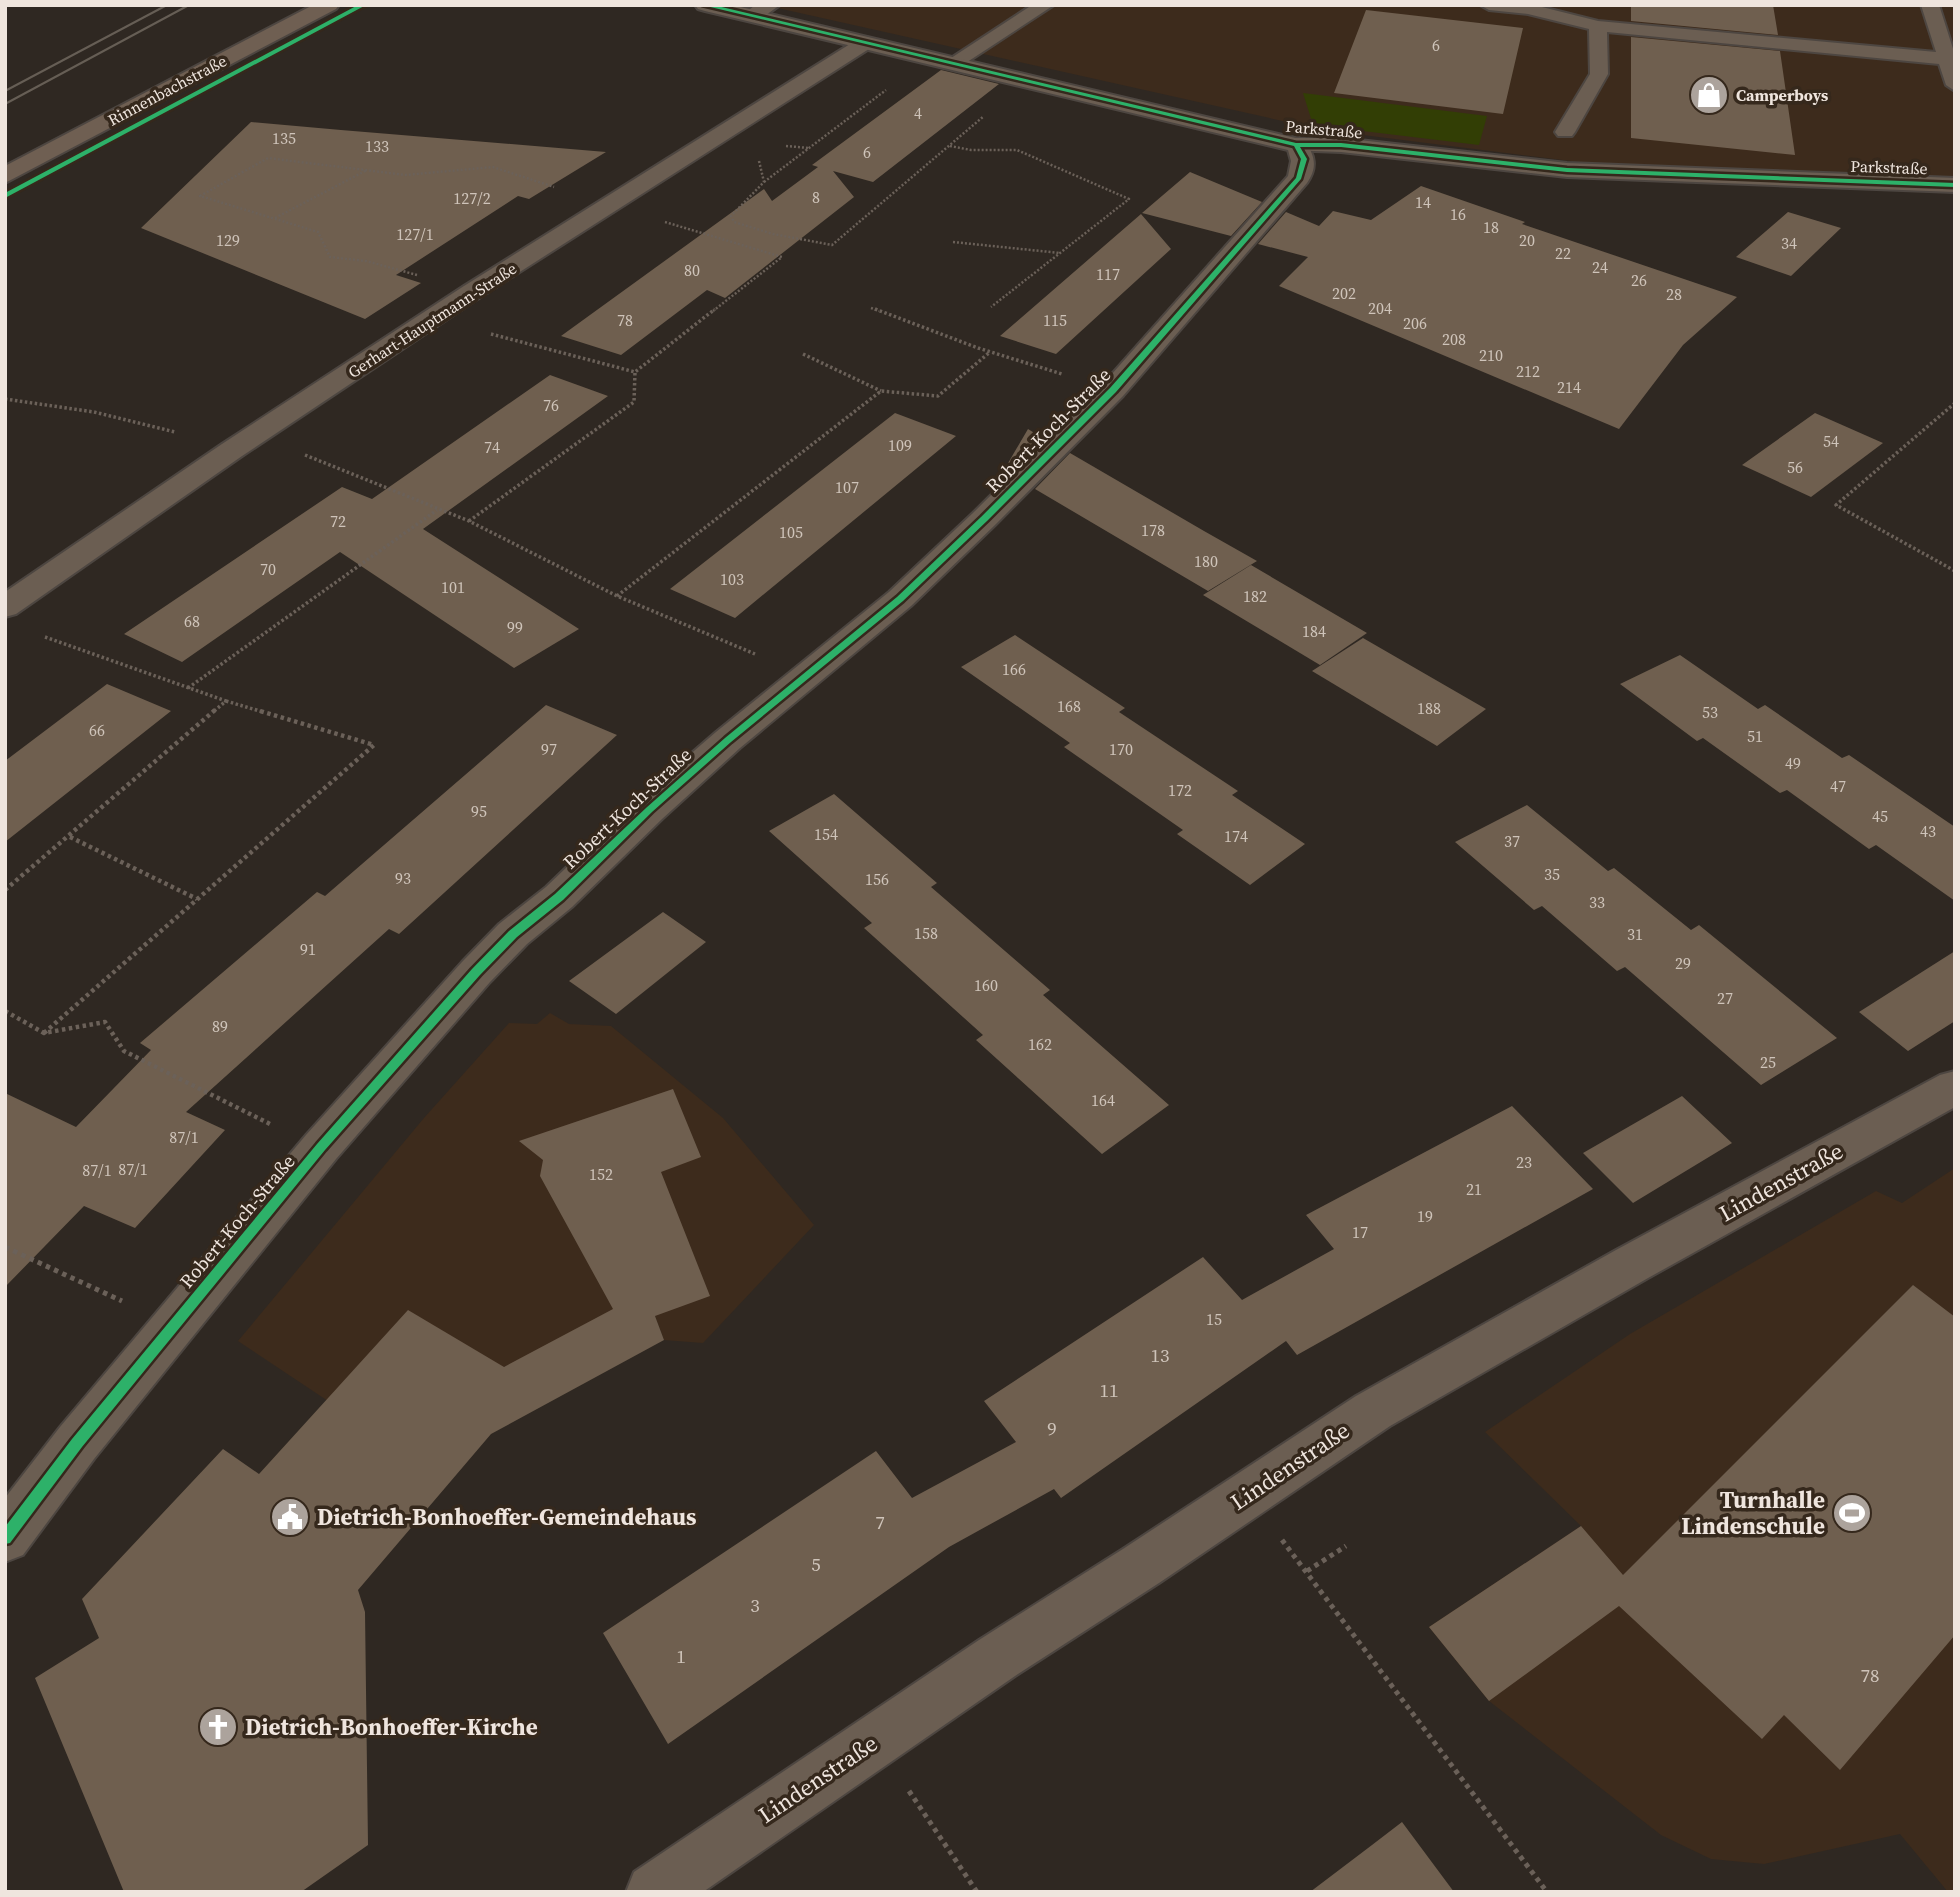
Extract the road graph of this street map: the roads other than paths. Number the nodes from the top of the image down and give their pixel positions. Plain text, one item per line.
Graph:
1 (329, 5) edge
2 (705, 5) edge
3 (1045, 5) edge
4 (1489, 5) edge
5 (1930, 5) edge
6 (761, 11) edge
7 (1598, 26) junction
8 (865, 43) junction
9 (1947, 59) junction
10 (951, 64) junction
11 (1955, 85) edge
12 (1564, 132) dead end
13 (1296, 145) junction
14 (5, 176) edge
15 (1955, 185) edge
16 (5, 607) edge
17 (1955, 1087) edge
18 (5, 1538) edge
19 (654, 1892) edge

1 - 14 main road, Rinnenbachstraße
2 - 6 street, Parkstraße
3 - 10 lane
4 - 7 lane
5 - 9 lane
6 - 8 street, Parkstraße
7 - 9 lane
7 - 12 lane
8 - 10 street, Parkstraße
8 - 16 street, Gerhart-Hauptmann-Straße
9 - 11 lane
10 - 13 street, Parkstraße
13 - 15 street, Parkstraße
13 - 18 street, Robert-Koch-Straße
17 - 19 street, Lindenstraße

